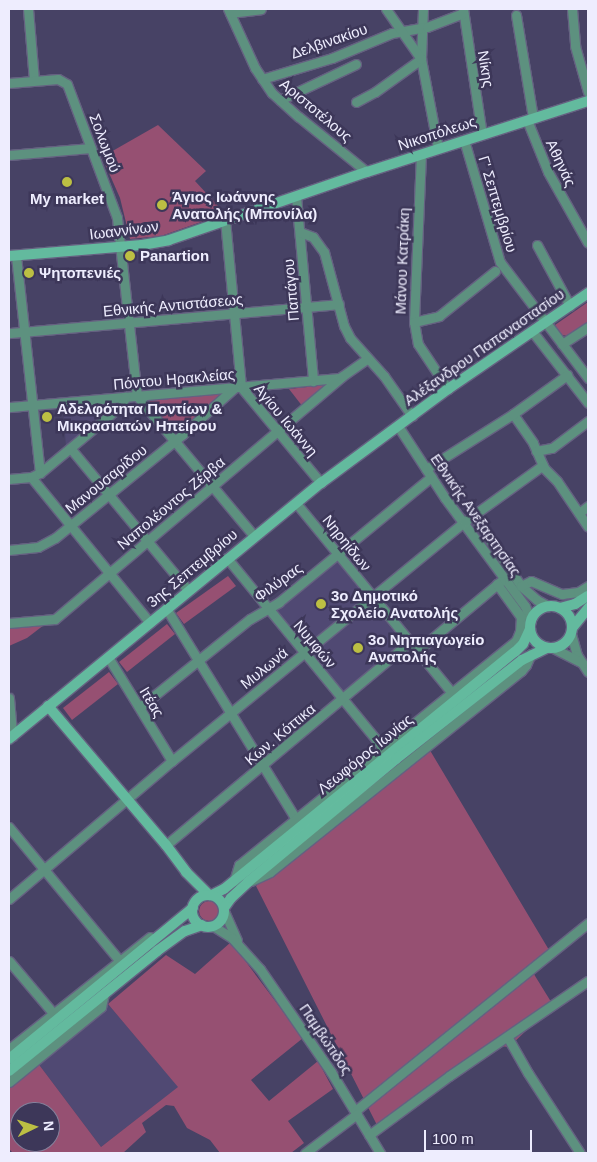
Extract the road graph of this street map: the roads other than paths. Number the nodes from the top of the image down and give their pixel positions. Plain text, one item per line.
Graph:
1 (28, 9) edge
2 (260, 9) edge
3 (386, 9) edge
4 (423, 9) edge
5 (572, 9) edge
6 (229, 11) edge
7 (463, 11) edge
8 (516, 14) dead end
9 (422, 29) junction
10 (402, 31) junction
11 (421, 59) junction
12 (356, 64) dead end
13 (262, 79) junction
14 (34, 80) junction
15 (9, 82) edge
16 (588, 92) edge
17 (280, 100) junction
18 (588, 101) edge
19 (356, 102) dead end
20 (530, 119) junction
21 (482, 134) junction
22 (464, 140) junction
23 (91, 148) junction
24 (438, 148) junction
25 (421, 154) junction
26 (9, 155) edge
27 (367, 172) junction
28 (296, 196) junction
29 (225, 220) junction
30 (300, 232) junction
31 (588, 243) edge
32 (537, 245) dead end
33 (122, 247) junction
34 (13, 256) edge
35 (495, 271) dead end
36 (588, 293) edge
37 (339, 304) junction
38 (570, 306) junction
39 (306, 307) junction
40 (234, 313) junction
41 (130, 322) junction
42 (414, 322) junction
43 (546, 322) junction
44 (588, 327) edge
45 (24, 331) junction
46 (532, 331) junction
47 (9, 333) edge
48 (562, 344) junction
49 (367, 359) junction
50 (567, 375) junction
51 (340, 377) junction
52 (588, 378) edge
53 (313, 382) junction
54 (238, 388) junction
55 (448, 389) junction
56 (137, 396) junction
57 (126, 397) junction
58 (588, 403) edge
59 (32, 405) junction
60 (9, 407) edge
61 (514, 414) junction
62 (412, 416) junction
63 (588, 421) edge
64 (398, 426) junction
65 (277, 431) junction
66 (174, 441) junction
67 (71, 449) junction
68 (536, 452) junction
69 (543, 465) junction
70 (429, 473) junction
71 (35, 475) junction
72 (9, 479) edge
73 (321, 483) junction
74 (212, 486) junction
75 (108, 495) junction
76 (296, 503) junction
77 (588, 506) edge
78 (578, 513) junction
79 (473, 515) junction
80 (464, 522) junction
81 (70, 526) junction
82 (588, 527) edge
83 (254, 536) junction
84 (147, 541) junction
85 (9, 550) edge
86 (338, 554) junction
87 (227, 558) junction
88 (109, 573) junction
89 (500, 582) junction
90 (521, 586) junction
91 (588, 586) edge
92 (188, 590) junction
93 (588, 596) edge
94 (373, 598) junction
95 (548, 606) junction
96 (166, 608) junction
97 (268, 608) junction
98 (560, 608) junction
99 (588, 608) edge
100 (150, 622) junction
101 (9, 623) edge
102 (530, 625) junction
103 (571, 631) junction
104 (410, 642) junction
105 (550, 648) junction
106 (417, 651) junction
107 (305, 653) junction
108 (108, 657) junction
109 (200, 659) junction
110 (585, 660) edge
111 (588, 672) edge
112 (452, 693) junction
113 (9, 698) edge
114 (343, 699) junction
115 (48, 706) junction
116 (140, 707) junction
117 (231, 713) junction
118 (10, 737) edge
119 (383, 748) junction
120 (172, 761) junction
121 (264, 766) junction
122 (128, 799) junction
123 (296, 819) junction
124 (9, 827) edge
125 (166, 845) junction
126 (44, 870) junction
127 (186, 872) junction
128 (234, 881) junction
129 (210, 895) junction
130 (9, 899) edge
131 (194, 905) junction
132 (224, 910) junction
133 (588, 923) edge
134 (202, 925) junction
135 (213, 926) junction
136 (170, 928) junction
137 (240, 946) junction
138 (9, 961) edge
139 (120, 961) junction
140 (588, 981) edge
141 (104, 994) junction
142 (53, 1013) junction
143 (508, 1038) junction
144 (9, 1049) edge
145 (9, 1058) edge
146 (9, 1071) edge
147 (9, 1082) edge
148 (356, 1112) junction
149 (369, 1135) junction
150 (305, 1153) edge
151 (380, 1153) edge
152 (580, 1153) edge

1 - 14 street
2 - 6 street
3 - 10 street
4 - 9 street
5 - 16 street
6 - 13 street, Αριστοτέλους
7 - 9 street, Δελβινακίου
7 - 21 street, Νίκης
8 - 20 street, Αθηνάς
9 - 10 street, Δελβινακίου
9 - 11 street
10 - 11 street
10 - 13 street, Δελβινακίου
11 - 19 street
11 - 24 street
12 - 17 street
13 - 17 street, Αριστοτέλους
14 - 15 street
14 - 23 street, Σολωμού
17 - 27 street, Αριστοτέλους
18 - 20 street, Νικοπόλεως
20 - 21 street, Νικοπόλεως
20 - 31 street, Αθηνάς
21 - 22 street, Νικοπόλεως
22 - 24 street, Νικοπόλεως
22 - 43 street, Γ' Σεπτεμβρίου
23 - 26 street
23 - 33 street, Σολωμού
24 - 25 street, Νικοπόλεως
25 - 27 street, Νικοπόλεως
25 - 42 street, Μάνου Κατράκη
27 - 28 street, Νικοπόλεως
28 - 29 street, Ιωαννίνων
28 - 30 street, Παπάγου
29 - 33 street, Ιωαννίνων
29 - 40 street, Αγίου Ιωάννη
30 - 37 street
30 - 39 street, Παπάγου
32 - 38 street
33 - 34 street, Ιωαννίνων
33 - 41 street, Σολωμού
34 - 45 street
35 - 42 street
36 - 38 street, Αλέξανδρου Παπαναστασίου
37 - 39 street, Εθνικής Αντιστάσεως
37 - 49 street
38 - 43 street, Αλέξανδρου Παπαναστασίου
39 - 40 street, Εθνικής Αντιστάσεως
39 - 53 street, Παπάγου
40 - 41 street, Εθνικής Αντιστάσεως
40 - 54 street, Αγίου Ιωάννη
41 - 45 street, Εθνικής Αντιστάσεως
41 - 56 street, Σολωμού
42 - 55 street, Μάνου Κατράκη
43 - 46 street, Αλέξανδρου Παπαναστασίου
43 - 48 street, Γ' Σεπτεμβρίου
44 - 48 street
45 - 47 street, Εθνικής Αντιστάσεως
45 - 59 street
46 - 50 street
46 - 55 street, Αλέξανδρου Παπαναστασίου
48 - 52 street, Γ' Σεπτεμβρίου
49 - 51 street, Ναπολέοντος Ζέρβα
49 - 62 street
50 - 58 street
50 - 61 street, Φιλύρας
51 - 53 street, Πόντου Ηρακλείας
51 - 65 street, Ναπολέοντος Ζέρβα
53 - 54 street, Πόντου Ηρακλείας
54 - 56 street, Πόντου Ηρακλείας
54 - 65 street, Αγίου Ιωάννη
54 - 66 street, Μανουσαρίδου
55 - 62 street, Αλέξανδρου Παπαναστασίου
56 - 57 street, Πόντου Ηρακλείας
56 - 66 street
57 - 59 street, Πόντου Ηρακλείας
57 - 67 street
59 - 60 street, Πόντου Ηρακλείας
59 - 71 street
61 - 68 street
61 - 70 street, Φιλύρας
62 - 64 street, Αλέξανδρου Παπαναστασίου
63 - 68 street
64 - 70 street, Εθνικής Ανεξαρτησίας
64 - 73 street, 3ης Σεπτεμβρίου
65 - 73 street, Αγίου Ιωάννη
65 - 74 street, Ναπολέοντος Ζέρβα
66 - 74 street
66 - 75 street, Μανουσαρίδου
67 - 71 street
67 - 75 street
68 - 69 street
69 - 78 street
69 - 79 street, Μυλωνά
70 - 80 street, Εθνικής Ανεξαρτησίας
70 - 86 street, Φιλύρας
71 - 72 street
71 - 81 street
73 - 76 street, 3ης Σεπτεμβρίου
74 - 83 street
74 - 84 street, Ναπολέοντος Ζέρβα
75 - 81 street, Μανουσαρίδου
75 - 84 street
76 - 83 street, 3ης Σεπτεμβρίου
76 - 86 street, Νηρηίδων
77 - 78 street
78 - 82 street
79 - 80 street, Μυλωνά
79 - 90 street, Εθνικής Ανεξαρτησίας
80 - 89 street, Εθνικής Ανεξαρτησίας
80 - 94 street, Μυλωνά
81 - 85 street, Μανουσαρίδου
81 - 88 street
83 - 87 street, 3ης Σεπτεμβρίου
84 - 88 street, Ναπολέοντος Ζέρβα
84 - 92 street
86 - 94 street, Νηρηίδων
86 - 97 street, Φιλύρας
87 - 92 street, 3ης Σεπτεμβρίου
87 - 97 street, Νυμφών
88 - 100 street
88 - 101 street, Ναπολέοντος Ζέρβα
89 - 102 street, Εθνικής Ανεξαρτησίας
89 - 106 street
89 - 112 street
90 - 91 street
90 - 95 street, Εθνικής Ανεξαρτησίας
92 - 96 street, 3ης Σεπτεμβρίου
93 - 98 street
94 - 104 street, Νηρηίδων
94 - 107 street, Μυλωνά
95 - 98 street
95 - 102 street, Λεωφόρος Ιωνίας
96 - 100 street, 3ης Σεπτεμβρίου
96 - 109 street
97 - 107 street, Νυμφών
97 - 109 street, Φιλύρας
98 - 103 street
99 - 103 street, Λεωφόρος Ιωνίας
100 - 108 street, 3ης Σεπτεμβρίου
102 - 105 street
102 - 128 street, Λεωφόρος Ιωνίας
103 - 105 street, Λεωφόρος Ιωνίας
103 - 110 street
104 - 106 street, Νηρηίδων
104 - 114 street, Κων. Κόττικα
105 - 110 street
105 - 132 street, Λεωφόρος Ιωνίας
106 - 112 street, Νηρηίδων
107 - 114 street, Νυμφών
107 - 117 street, Μυλωνά
108 - 115 street, 3ης Σεπτεμβρίου
108 - 116 street, Ιτέας
109 - 116 street, Φιλύρας
109 - 117 street
110 - 111 street
112 - 119 street
113 - 118 street
114 - 119 street, Νυμφών
114 - 121 street, Κων. Κόττικα
115 - 118 street, 3ης Σεπτεμβρίου
115 - 122 street
116 - 120 street, Ιτέας
117 - 120 street, Μυλωνά
117 - 121 street
119 - 123 street
120 - 122 street, Μυλωνά
121 - 123 street
121 - 125 street, Κων. Κόττικα
122 - 125 street
122 - 126 street, Μυλωνά
123 - 128 street
124 - 126 street
125 - 127 street
126 - 130 street, Μυλωνά
126 - 139 street
127 - 129 street
127 - 131 street
128 - 129 street, Λεωφόρος Ιωνίας
129 - 131 street
129 - 132 street
131 - 134 street
131 - 136 street
132 - 135 street
132 - 137 street, Παμβώτιδος
133 - 148 street
134 - 135 street
134 - 141 street
135 - 137 street, Παμβώτιδος
136 - 139 street
136 - 145 street
137 - 148 street, Παμβώτιδος
138 - 142 street
139 - 142 street
140 - 143 street
141 - 146 street
141 - 147 street
142 - 144 street
143 - 149 street
143 - 152 street
148 - 149 street, Παμβώτιδος
148 - 150 street
149 - 151 street, Παμβώτιδος

